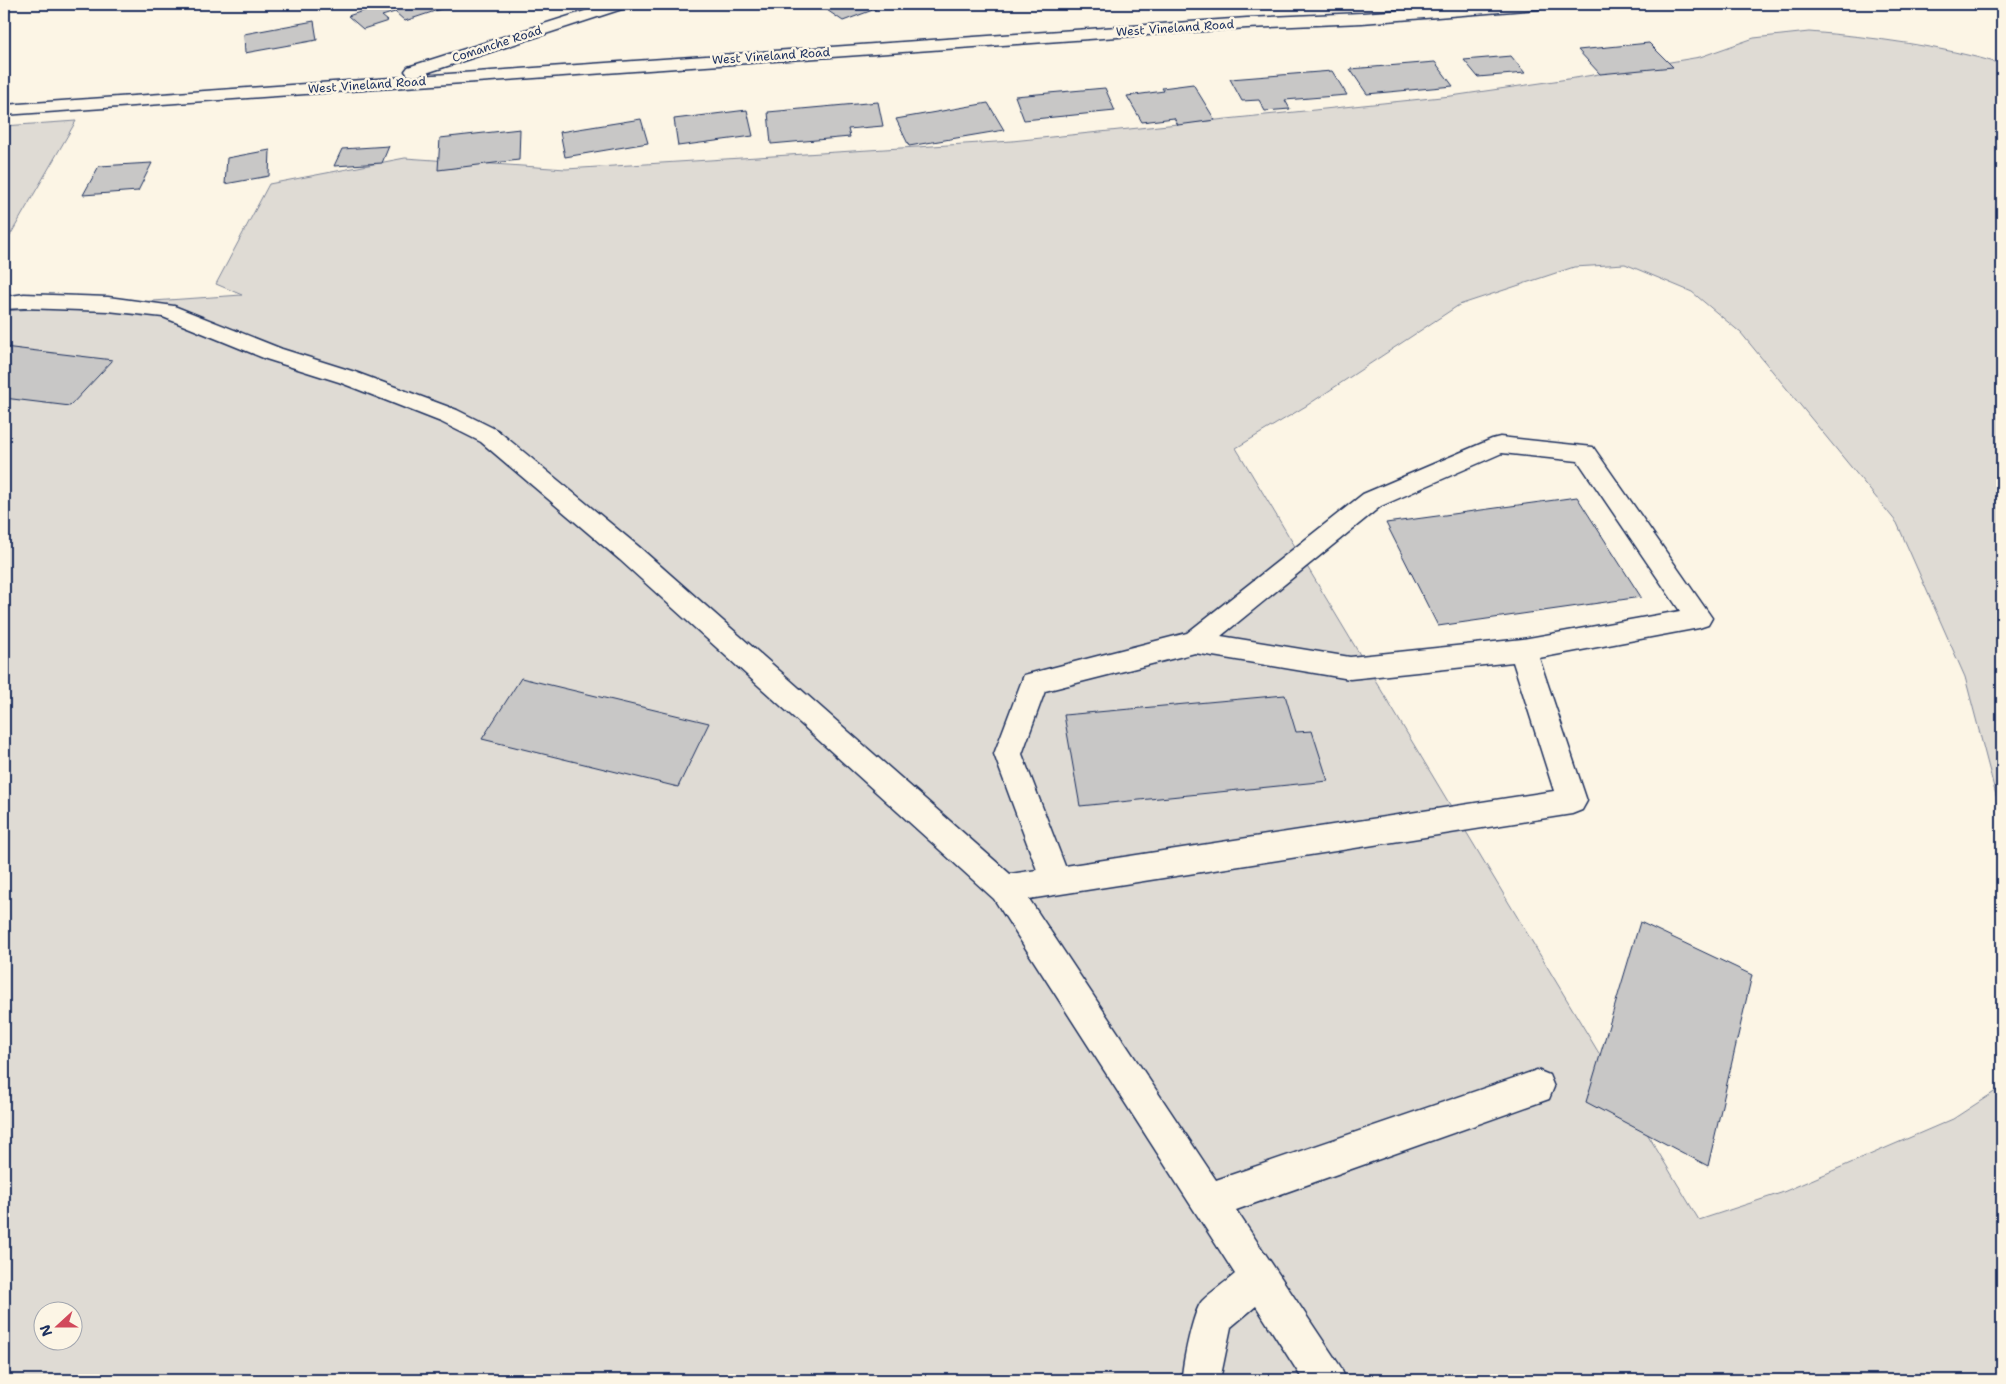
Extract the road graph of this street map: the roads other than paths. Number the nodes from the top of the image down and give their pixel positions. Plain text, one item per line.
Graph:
1 (622, 4) edge
2 (1538, 4) edge
3 (373, 84) junction
4 (4, 110) edge
5 (4, 303) edge
6 (1195, 642) junction
7 (1522, 650) junction
8 (1056, 881) junction
9 (1005, 890) junction
10 (1537, 1087) dead end
11 (1209, 1201) junction
12 (1260, 1279) junction
13 (1201, 1380) edge
14 (1326, 1380) edge

1 - 3 street, Comanche Road
2 - 3 street, West Vineland Road
3 - 4 street, West Vineland Road
5 - 9 street
6 - 7 street
6 - 7 street
6 - 8 street
7 - 8 street
8 - 9 street
9 - 11 street
10 - 11 street
11 - 12 street
12 - 13 street
12 - 14 street

